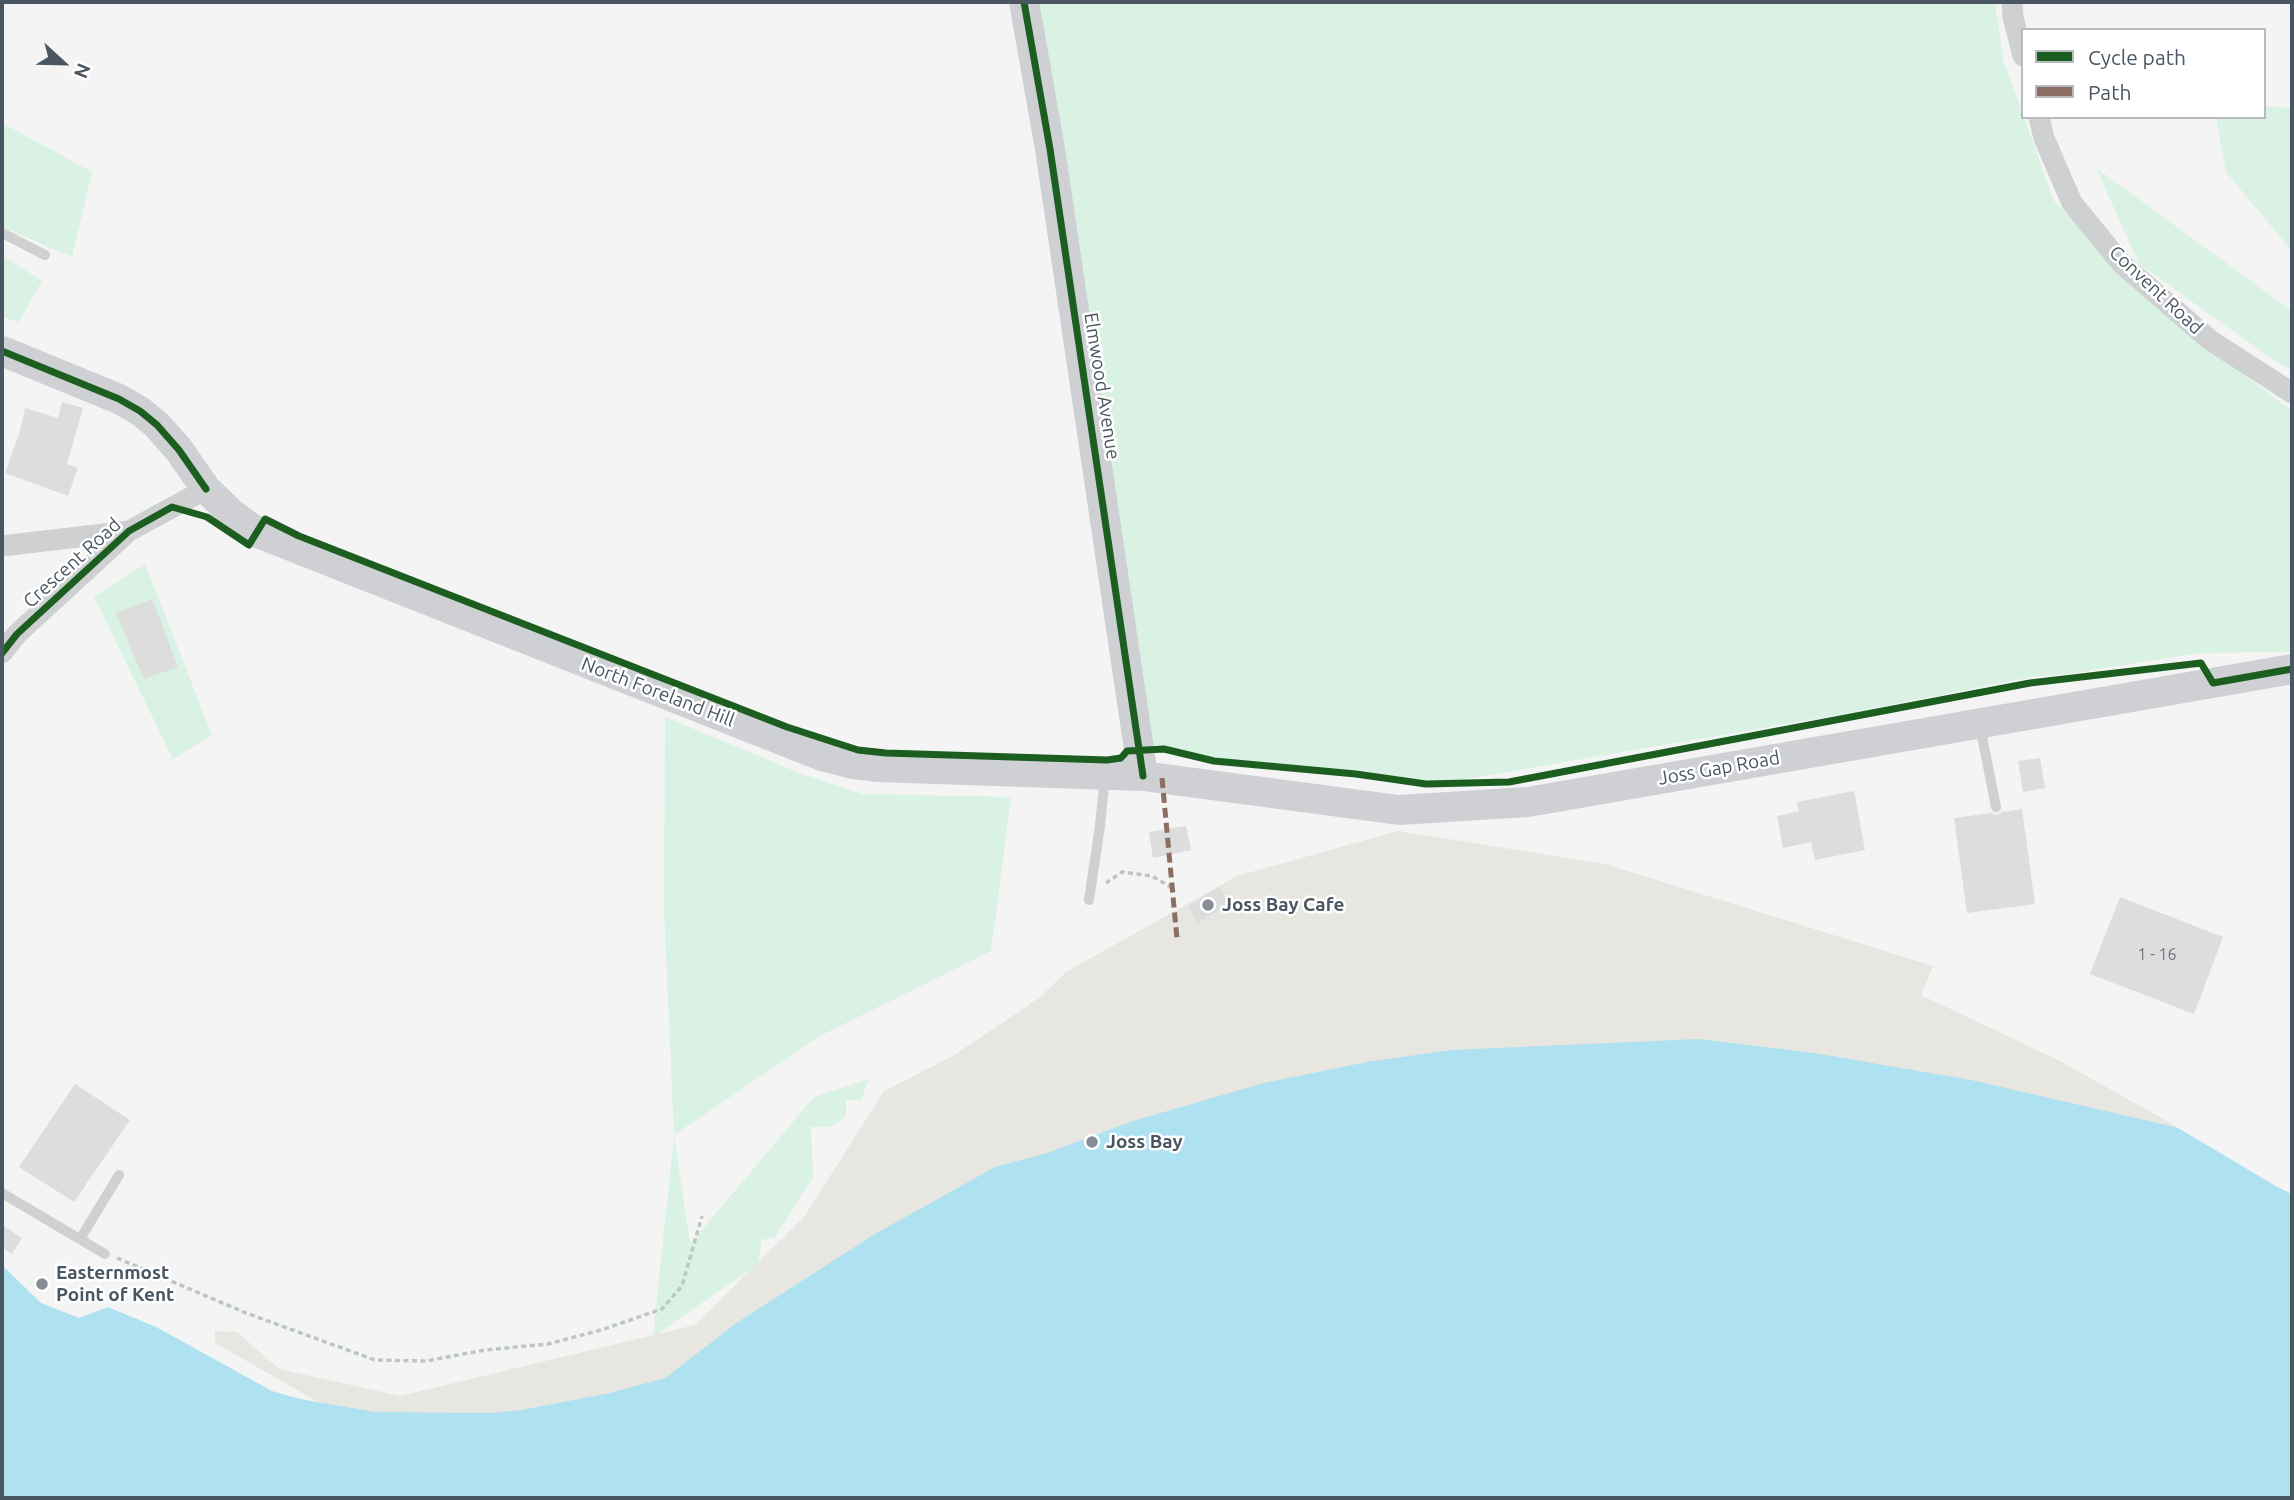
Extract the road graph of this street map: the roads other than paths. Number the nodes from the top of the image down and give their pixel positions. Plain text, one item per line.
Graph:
1 (1024, 2) edge
2 (2012, 2) edge
3 (2021, 48) edge
4 (2039, 119) edge
5 (2, 233) edge
6 (44, 255) dead end
7 (2, 351) edge
8 (2292, 393) edge
9 (206, 489) junction
10 (129, 531) junction
11 (2, 546) edge
12 (2, 653) edge
13 (2292, 669) edge
14 (1979, 724) junction
15 (1105, 774) junction
16 (1143, 776) junction
17 (1996, 807) dead end
18 (1089, 900) dead end
19 (119, 1175) dead end
20 (2, 1193) edge
21 (80, 1238) junction
22 (106, 1254) road end

1 - 16 main road, Elmwood Avenue
2 - 3 street
4 - 8 street, Convent Road
5 - 6 lane
7 - 9 main road, North Foreland Hill
9 - 10 street, Crescent Road
9 - 15 main road, North Foreland Hill
10 - 11 street
10 - 12 street, Crescent Road
13 - 14 main road, Joss Gap Road
14 - 16 main road, Joss Gap Road
14 - 17 lane
15 - 16 main road, North Foreland Hill
15 - 18 lane
19 - 21 lane
20 - 21 lane
21 - 22 lane

